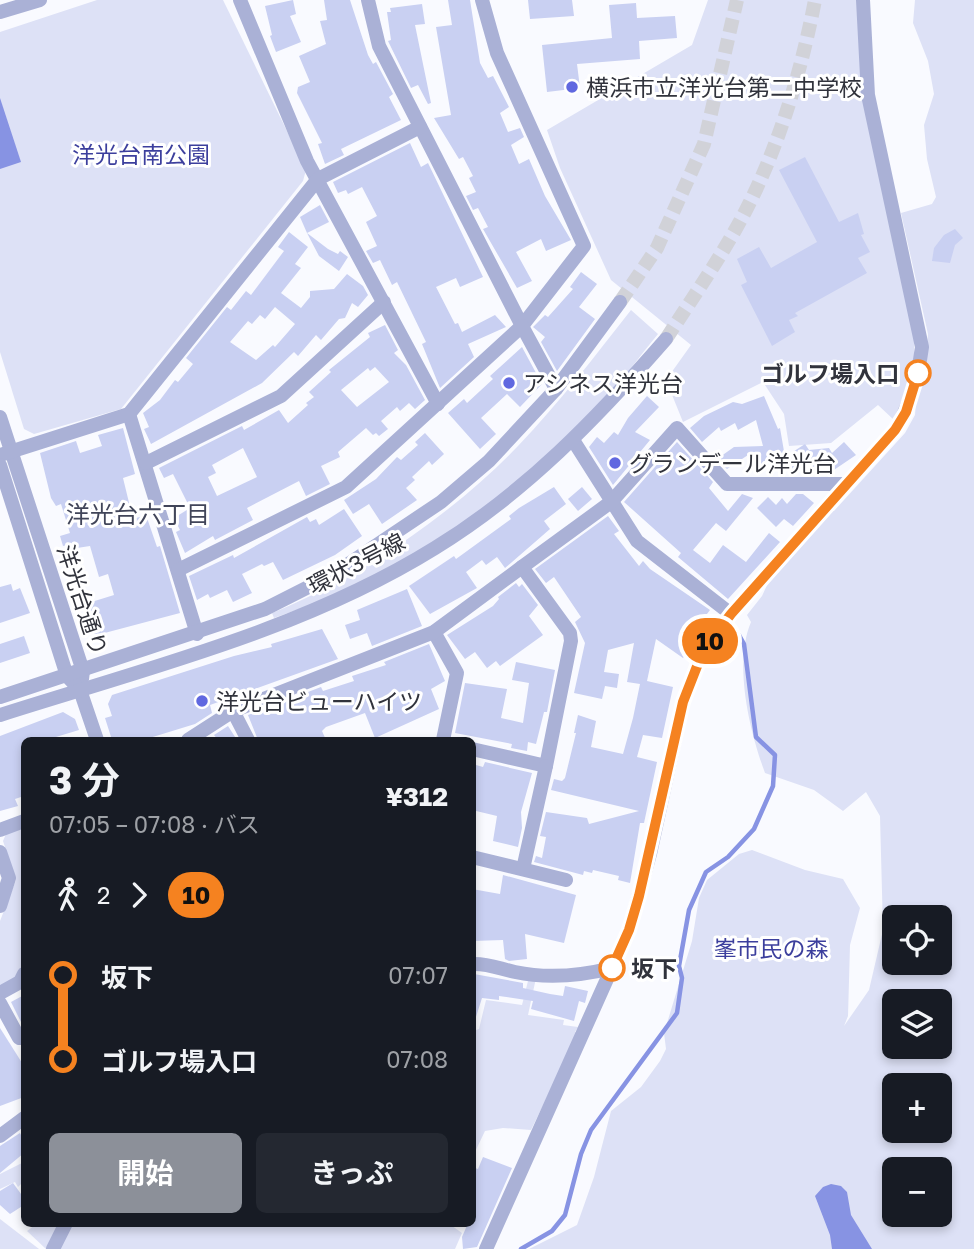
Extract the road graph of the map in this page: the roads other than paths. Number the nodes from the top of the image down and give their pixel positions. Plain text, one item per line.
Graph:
1 (40, 0) edge
2 (240, 0) edge
3 (368, 0) edge
4 (482, 0) edge
5 (863, 0) edge
6 (0, 12) edge
7 (420, 127) junction
8 (318, 179) junction
9 (384, 302) junction
10 (620, 302) tunnel mouth
11 (522, 326) junction
12 (666, 339) tunnel mouth
13 (556, 389) junction
14 (438, 404) junction
15 (129, 414) junction
16 (0, 417) edge
17 (573, 440) junction
18 (5, 453) edge
19 (146, 463) junction
20 (0, 466) edge
21 (847, 484) junction
22 (611, 502) junction
23 (522, 567) junction
24 (178, 570) junction
25 (731, 614) junction
26 (434, 632) junction
27 (197, 634) junction
28 (83, 671) junction
29 (67, 676) junction
30 (80, 690) junction
31 (0, 697) edge
32 (233, 711) junction
33 (0, 715) edge
34 (96, 737) edge
35 (193, 737) edge
36 (246, 737) edge
37 (444, 737) edge
38 (476, 750) edge
39 (547, 766) junction
40 (21, 822) edge
41 (0, 830) edge
42 (0, 852) edge
43 (476, 858) edge
44 (523, 869) junction
45 (566, 880) dead end
46 (0, 906) edge
47 (476, 964) edge
48 (612, 968) junction
49 (21, 980) edge
50 (0, 993) edge
51 (0, 1003) edge
52 (19, 1038) dead end
53 (21, 1120) edge
54 (0, 1136) edge
55 (64, 1227) edge
56 (53, 1249) edge
57 (486, 1249) edge

1 - 6 street
2 - 8 street
3 - 7 street
4 - 11 street
5 - 21 street
7 - 8 street
7 - 11 street
8 - 9 street
8 - 15 street
9 - 14 street
9 - 19 street
10 - 13 street, 環状3号線
11 - 13 street
11 - 14 street
12 - 17 street, 環状3号線
13 - 27 street, 環状3号線
14 - 24 street
15 - 18 street
15 - 19 street
16 - 18 street, 洋光台通り
17 - 22 street
17 - 30 street, 環状3号線
18 - 28 street, 洋光台通り
19 - 24 street
20 - 29 street, 洋光台通り
21 - 22 street
21 - 25 street
22 - 23 street
22 - 25 street
23 - 26 street
23 - 39 street
24 - 27 street
25 - 48 street
26 - 32 street
26 - 37 street
27 - 28 street, 環状3号線
28 - 29 street, 環状3号線
28 - 30 street, 洋光台通り
29 - 30 street, 洋光台通り
29 - 31 street, 環状3号線
30 - 33 street, 環状3号線
30 - 34 street
32 - 35 street
32 - 36 street
38 - 39 street
39 - 44 street
40 - 41 street
42 - 46 street
43 - 44 street
44 - 45 street
47 - 48 street
48 - 57 street
49 - 50 street
51 - 52 street
53 - 54 street
55 - 56 street

